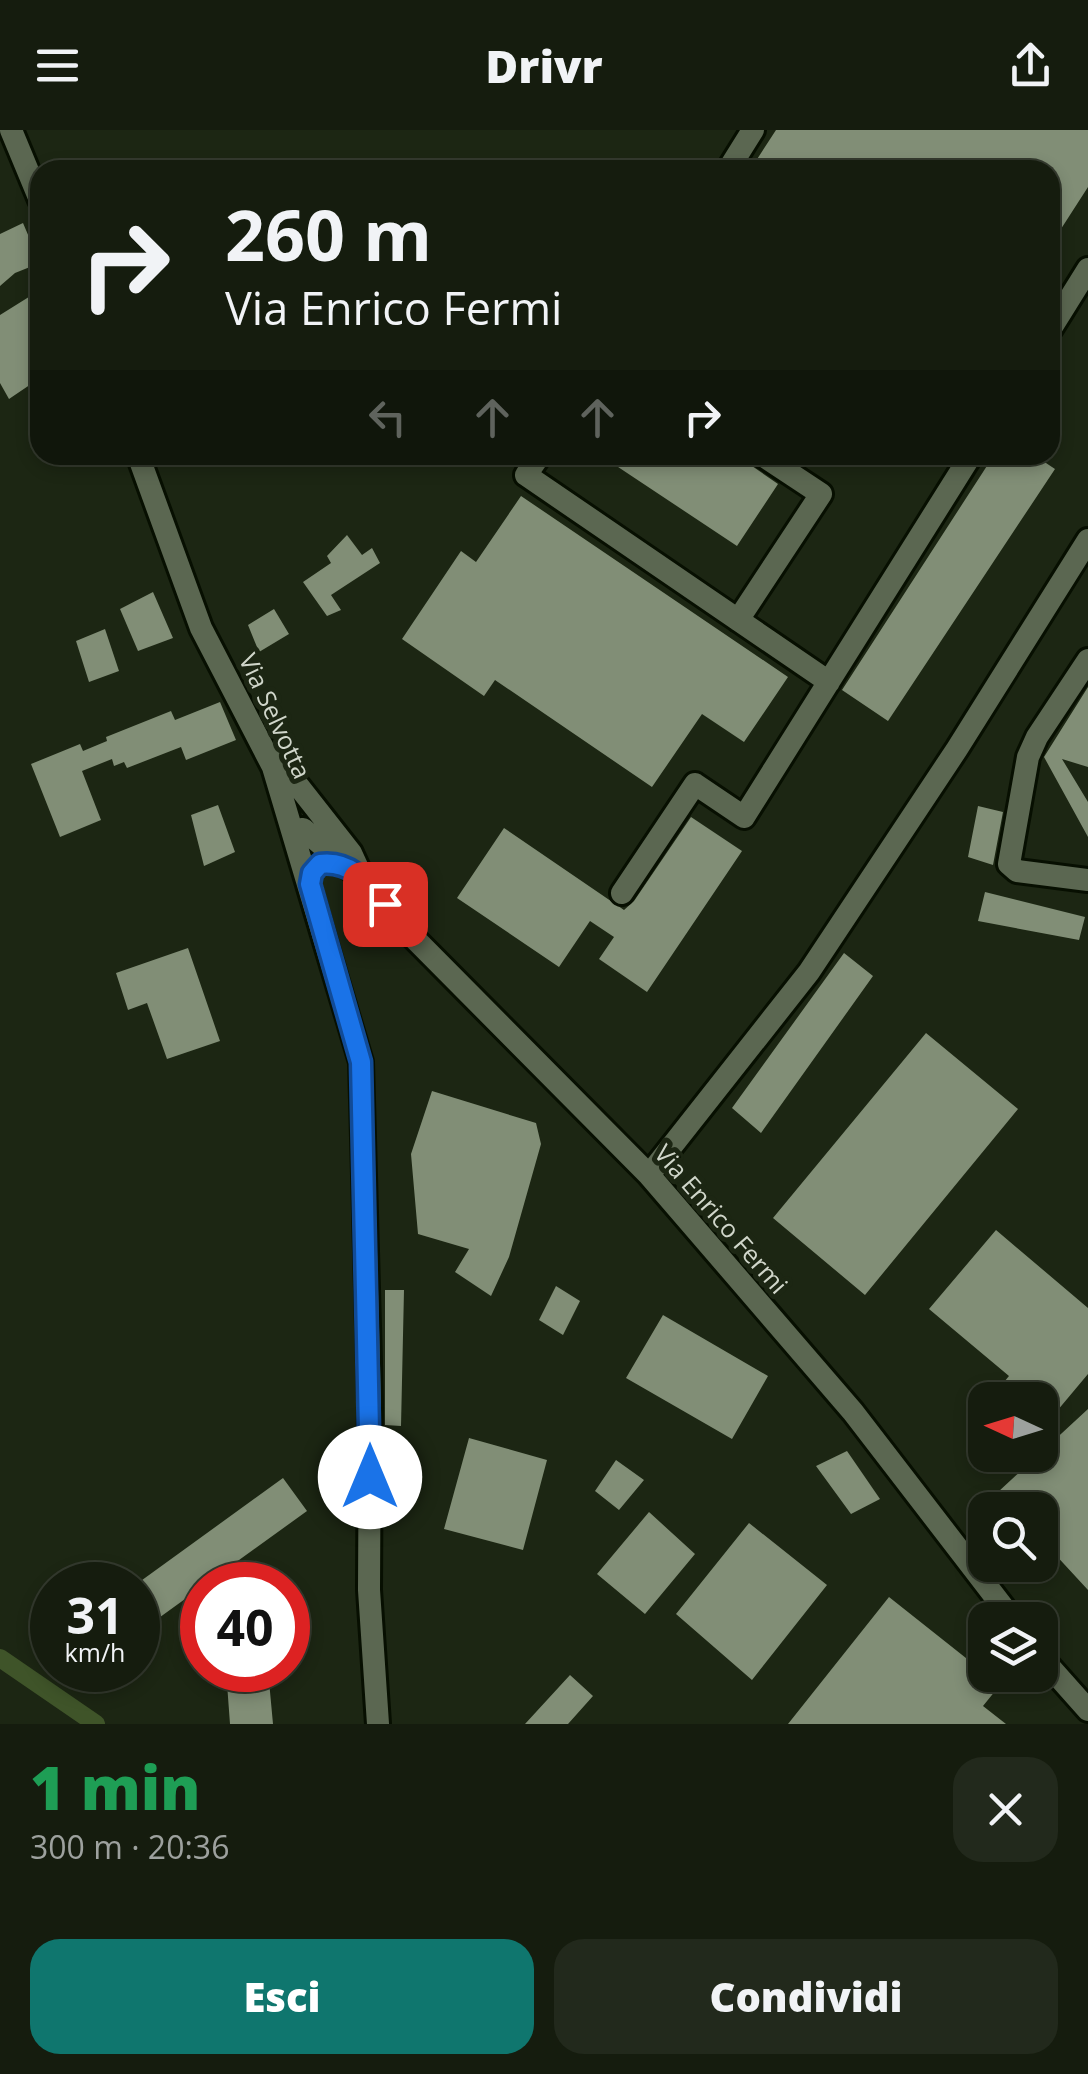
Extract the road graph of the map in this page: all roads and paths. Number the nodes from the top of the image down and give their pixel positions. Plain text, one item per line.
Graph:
1 (11, 130) edge
2 (753, 130) edge
3 (734, 160) edge
4 (30, 176) edge
5 (1088, 269) edge
6 (1060, 314) edge
7 (142, 465) edge
8 (533, 465) edge
9 (777, 465) edge
10 (966, 465) edge
11 (1088, 540) edge
12 (738, 620) junction
13 (1088, 660) edge
14 (829, 682) junction
15 (261, 742) junction
16 (327, 821) junction
17 (294, 830) junction
18 (354, 872) junction
19 (1088, 880) edge
20 (310, 884) junction
21 (622, 893) dead end
22 (649, 1175) junction
23 (998, 1602) edge
24 (1058, 1676) edge
25 (1088, 1710) edge
26 (378, 1724) edge

1 - 4 street
2 - 3 street
5 - 6 street
7 - 15 street, Via Selvotta
8 - 12 street
9 - 12 street
10 - 14 street
11 - 22 street
12 - 14 street
13 - 19 street
14 - 21 street
15 - 16 street, Via Enrico Fermi
15 - 17 street, Via Selvotta
16 - 17 street
16 - 18 street, Via Enrico Fermi
17 - 18 street, Via Enrico Fermi
17 - 20 street, Via Selvotta
18 - 20 street
18 - 22 street, Via Enrico Fermi
20 - 26 street, Via Selvotta
22 - 23 street, Via Enrico Fermi
24 - 25 street

